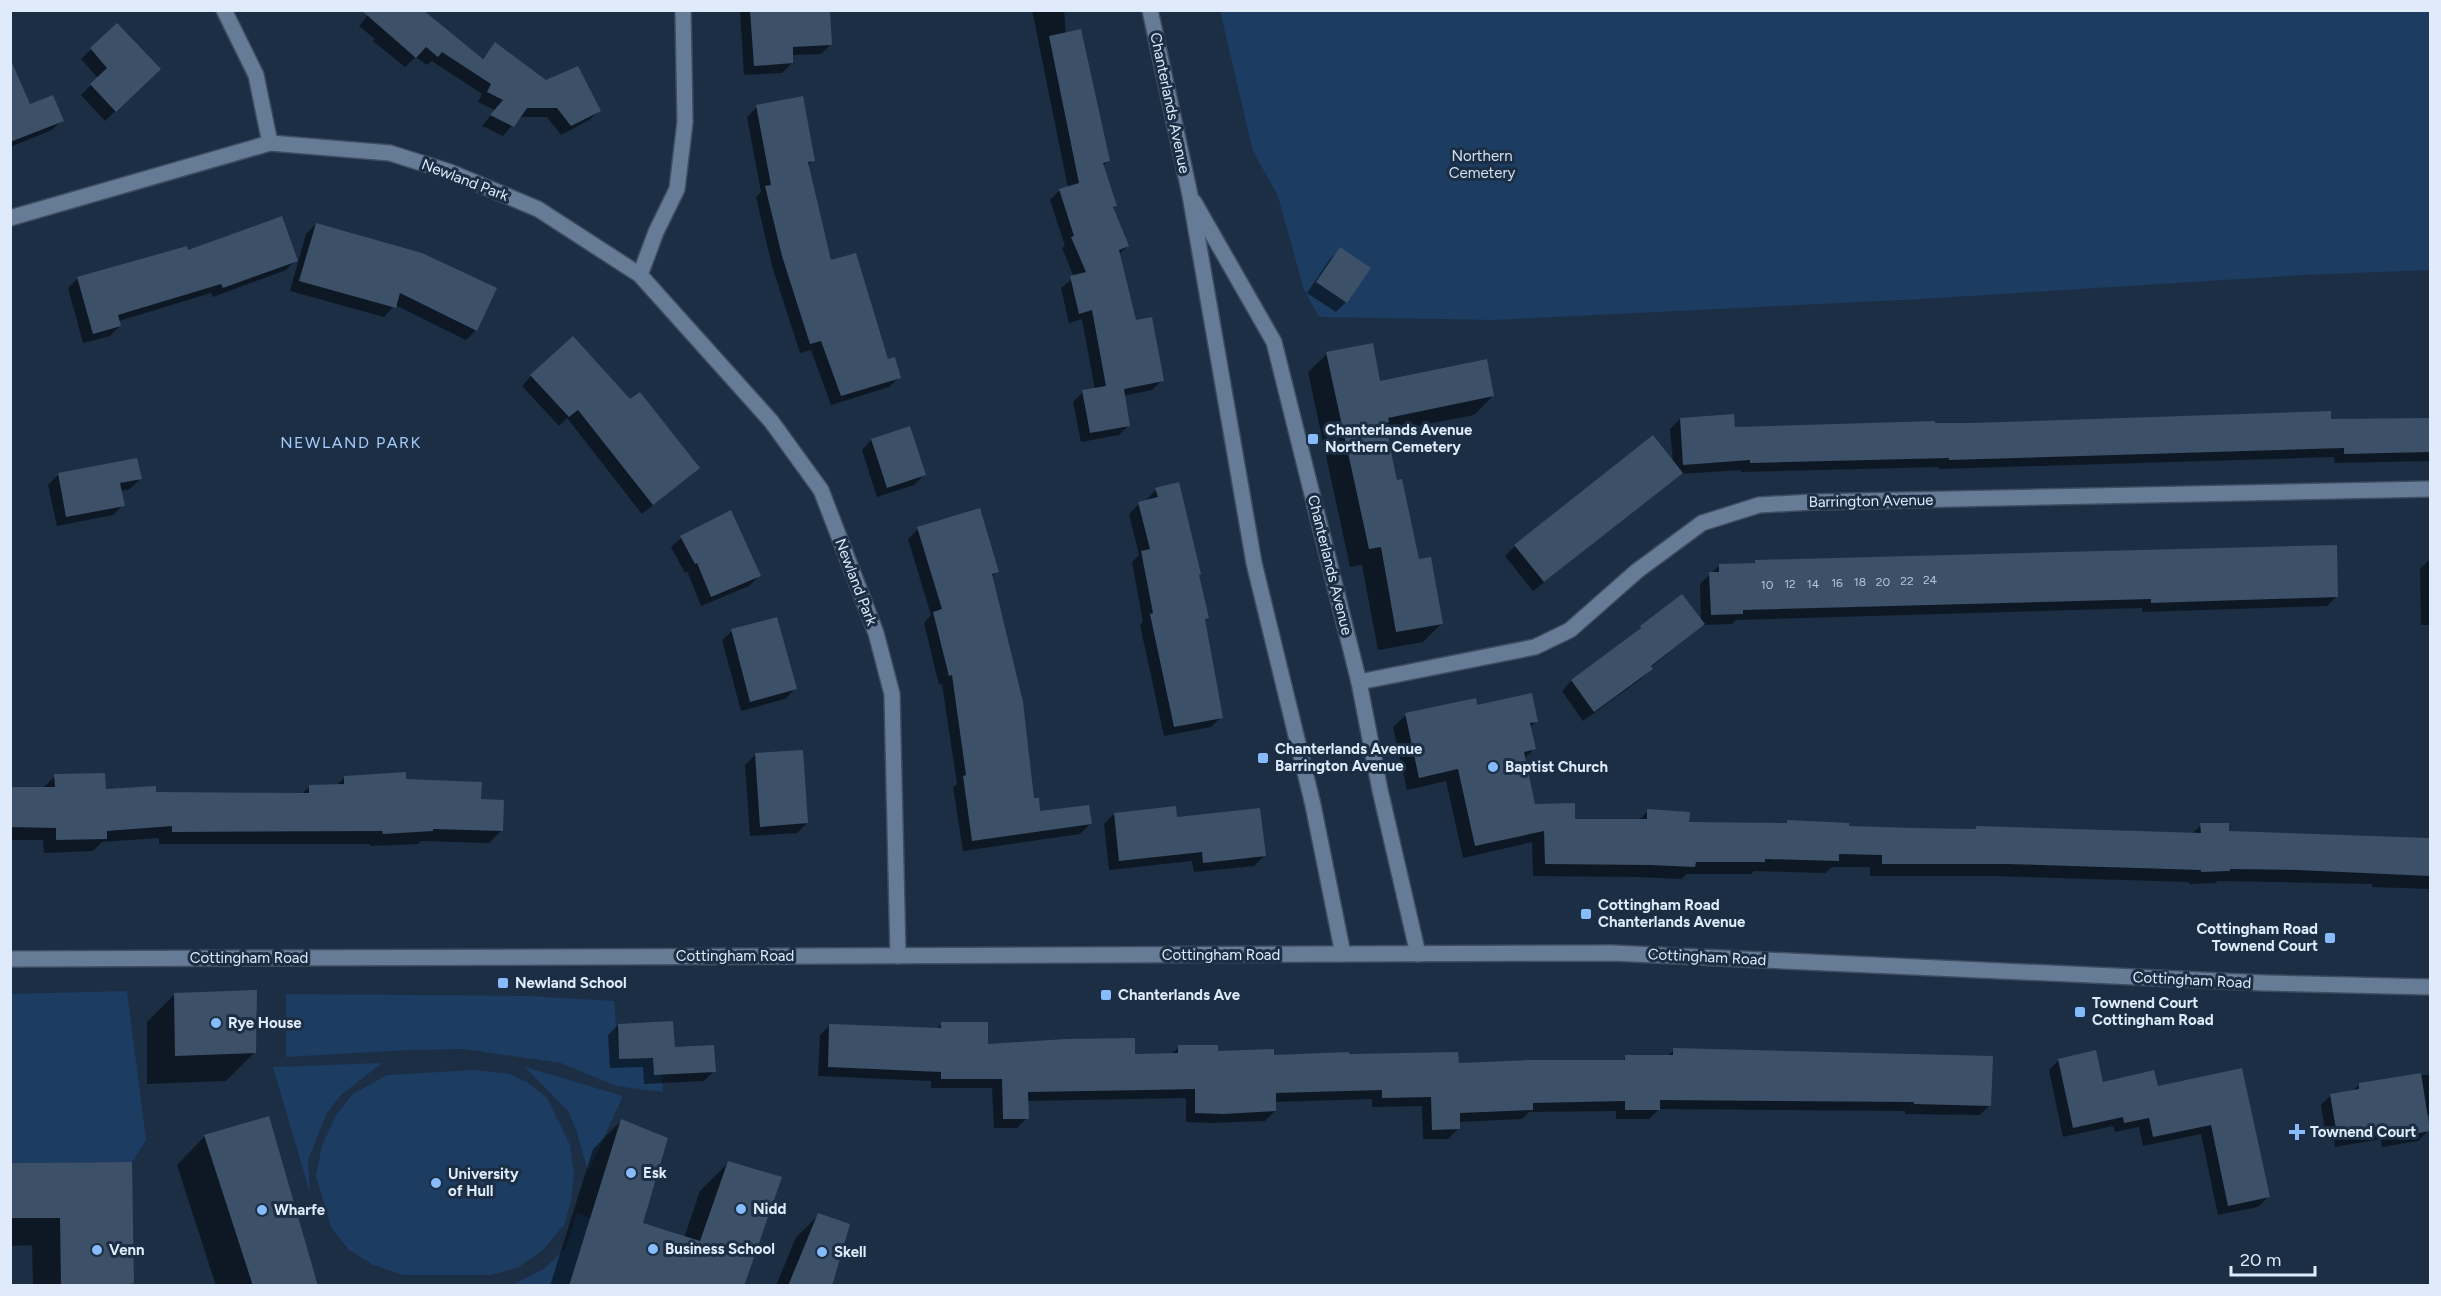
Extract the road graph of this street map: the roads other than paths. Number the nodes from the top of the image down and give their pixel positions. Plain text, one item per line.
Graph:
1 (224, 10) edge
2 (683, 10) edge
3 (1150, 10) edge
4 (270, 143) junction
5 (1190, 195) junction
6 (10, 218) edge
7 (640, 274) junction
8 (2430, 489) edge
9 (1359, 682) junction
10 (1343, 954) junction
11 (1418, 954) junction
12 (898, 956) junction
13 (10, 959) edge
14 (2430, 987) edge

1 - 4 street
2 - 7 street
3 - 5 street, Chanterlands Avenue
4 - 6 street, Newland Park
4 - 7 street, Newland Park
5 - 9 street, Chanterlands Avenue
5 - 10 street, Chanterlands Avenue
7 - 12 street, Newland Park
8 - 9 street, Barrington Avenue
9 - 11 street, Chanterlands Avenue
10 - 11 street, Cottingham Road
10 - 12 street, Cottingham Road
11 - 14 street, Cottingham Road
12 - 13 street, Cottingham Road

